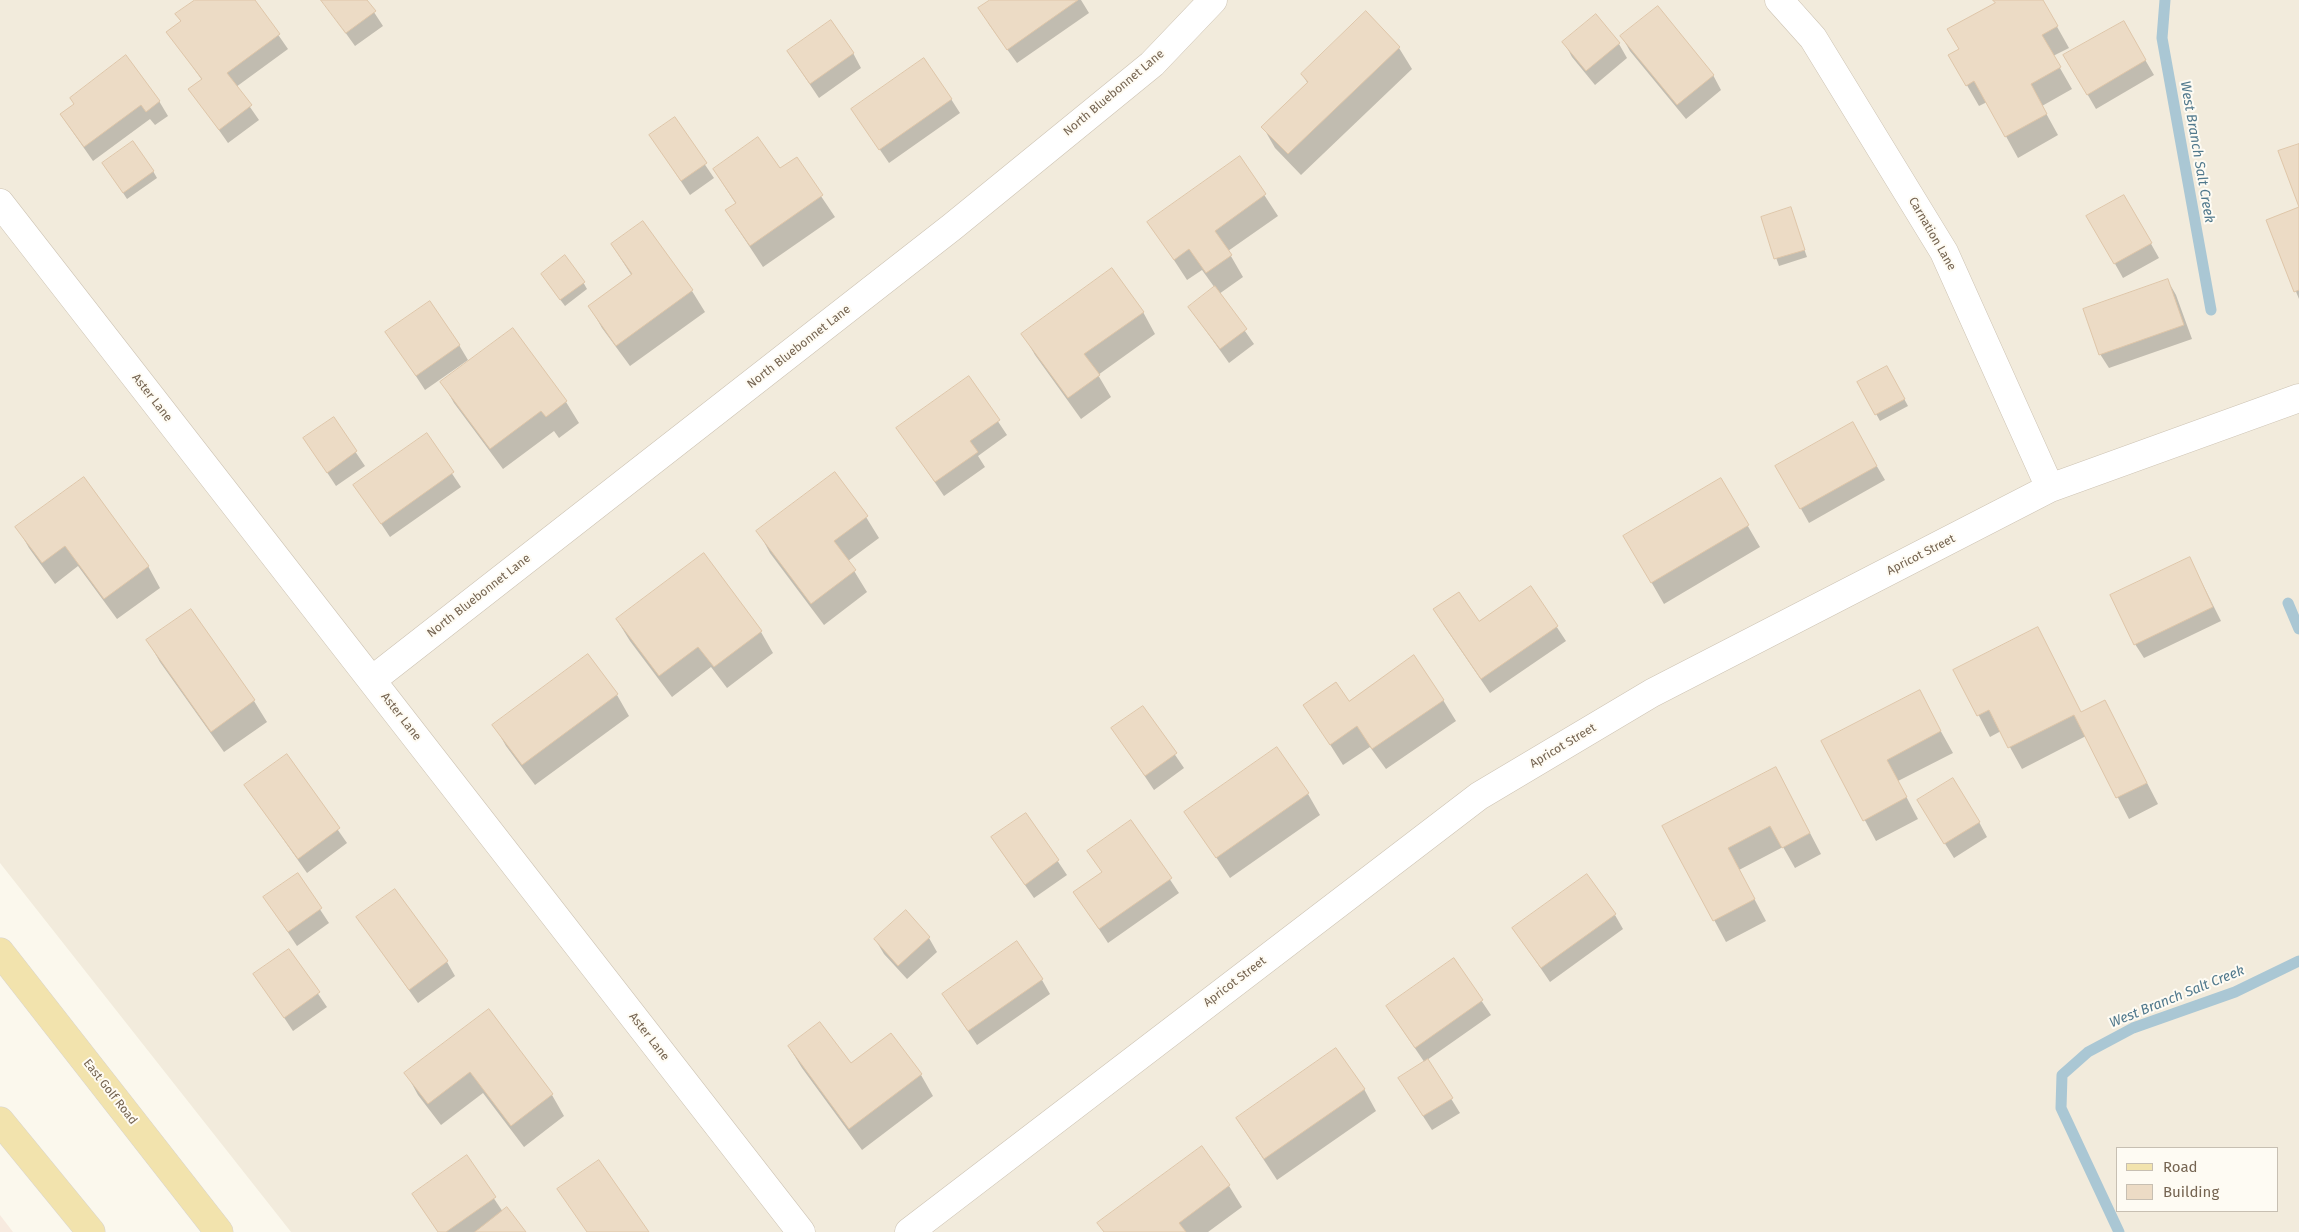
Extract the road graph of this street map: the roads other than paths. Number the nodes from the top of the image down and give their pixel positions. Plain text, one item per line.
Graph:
1 (1213, 0) edge
2 (1779, 0) edge
3 (0, 203) edge
4 (2299, 398) edge
5 (2050, 488) junction
6 (372, 680) junction
7 (0, 952) edge
8 (0, 1121) edge
9 (215, 1230) edge
10 (91, 1232) edge
11 (801, 1232) edge
12 (909, 1232) edge

1 - 6 street, North Bluebonnet Lane
2 - 5 street, Carnation Lane
3 - 6 street, Aster Lane
4 - 5 street, Apricot Street
5 - 12 street, Apricot Street
6 - 11 street, Aster Lane
7 - 9 main road, East Golf Road
8 - 10 main road

